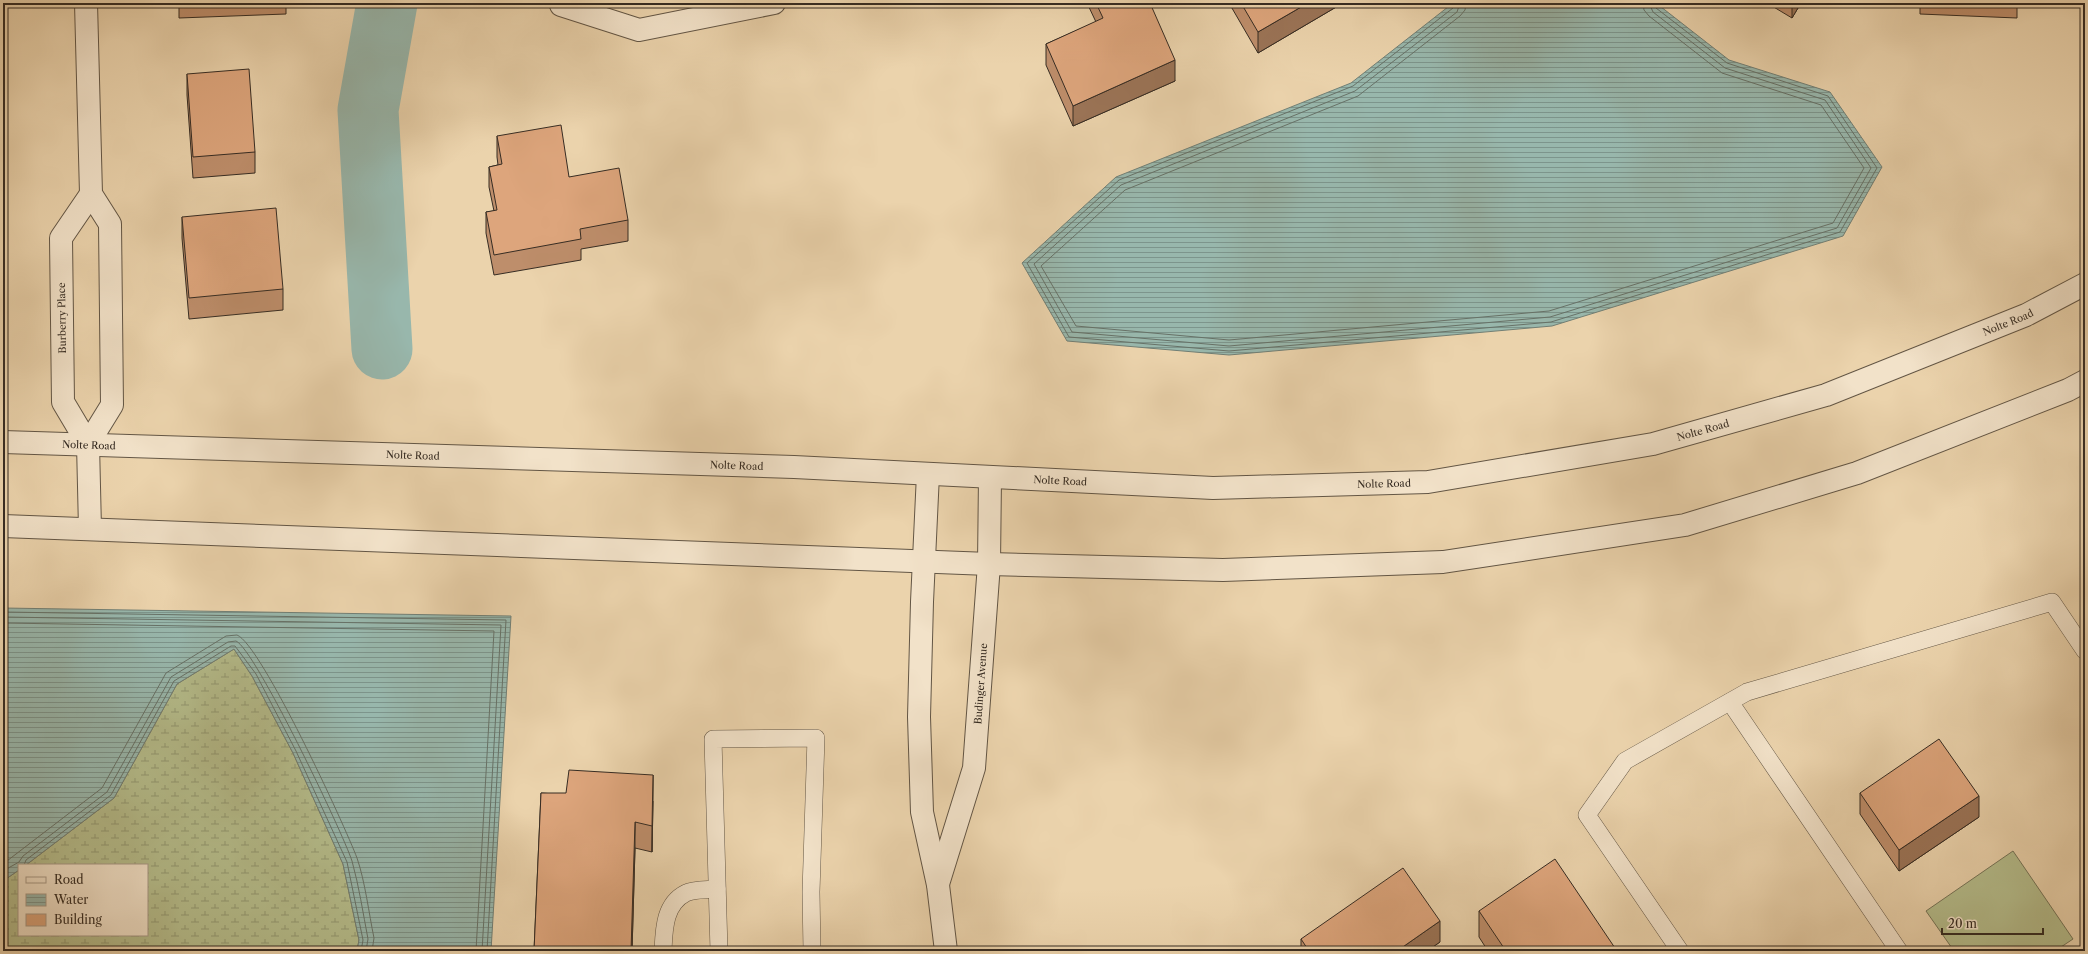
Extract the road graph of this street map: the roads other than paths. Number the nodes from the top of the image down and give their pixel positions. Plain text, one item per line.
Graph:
1 (86, 3) edge
2 (774, 3) edge
3 (561, 5) dead end
4 (92, 194) junction
5 (2085, 284) edge
6 (2085, 381) edge
7 (3, 442) edge
8 (88, 444) junction
9 (928, 474) junction
10 (990, 477) junction
11 (3, 526) edge
12 (90, 529) junction
13 (924, 562) junction
14 (989, 564) junction
15 (2085, 651) edge
16 (1730, 702) junction
17 (938, 885) junction
18 (718, 889) junction
19 (663, 951) edge
20 (719, 951) edge
21 (812, 951) edge
22 (946, 951) edge
23 (1680, 951) edge
24 (1899, 951) edge

1 - 4 street
2 - 3 street
4 - 8 street
4 - 8 street, Burberry Place
5 - 10 street, Nolte Road
6 - 14 street
7 - 8 street, Nolte Road
8 - 9 street, Nolte Road
8 - 12 street, Burberry Place
9 - 10 street, Nolte Road
9 - 13 street, Budinger Avenue
10 - 14 street, Budinger Avenue
11 - 12 street
12 - 13 street
13 - 14 street
13 - 17 street, Budinger Avenue
14 - 17 street, Budinger Avenue
15 - 16 lane
16 - 23 lane
16 - 24 lane
17 - 22 street, Budinger Avenue
18 - 19 lane
18 - 20 lane
18 - 21 lane

